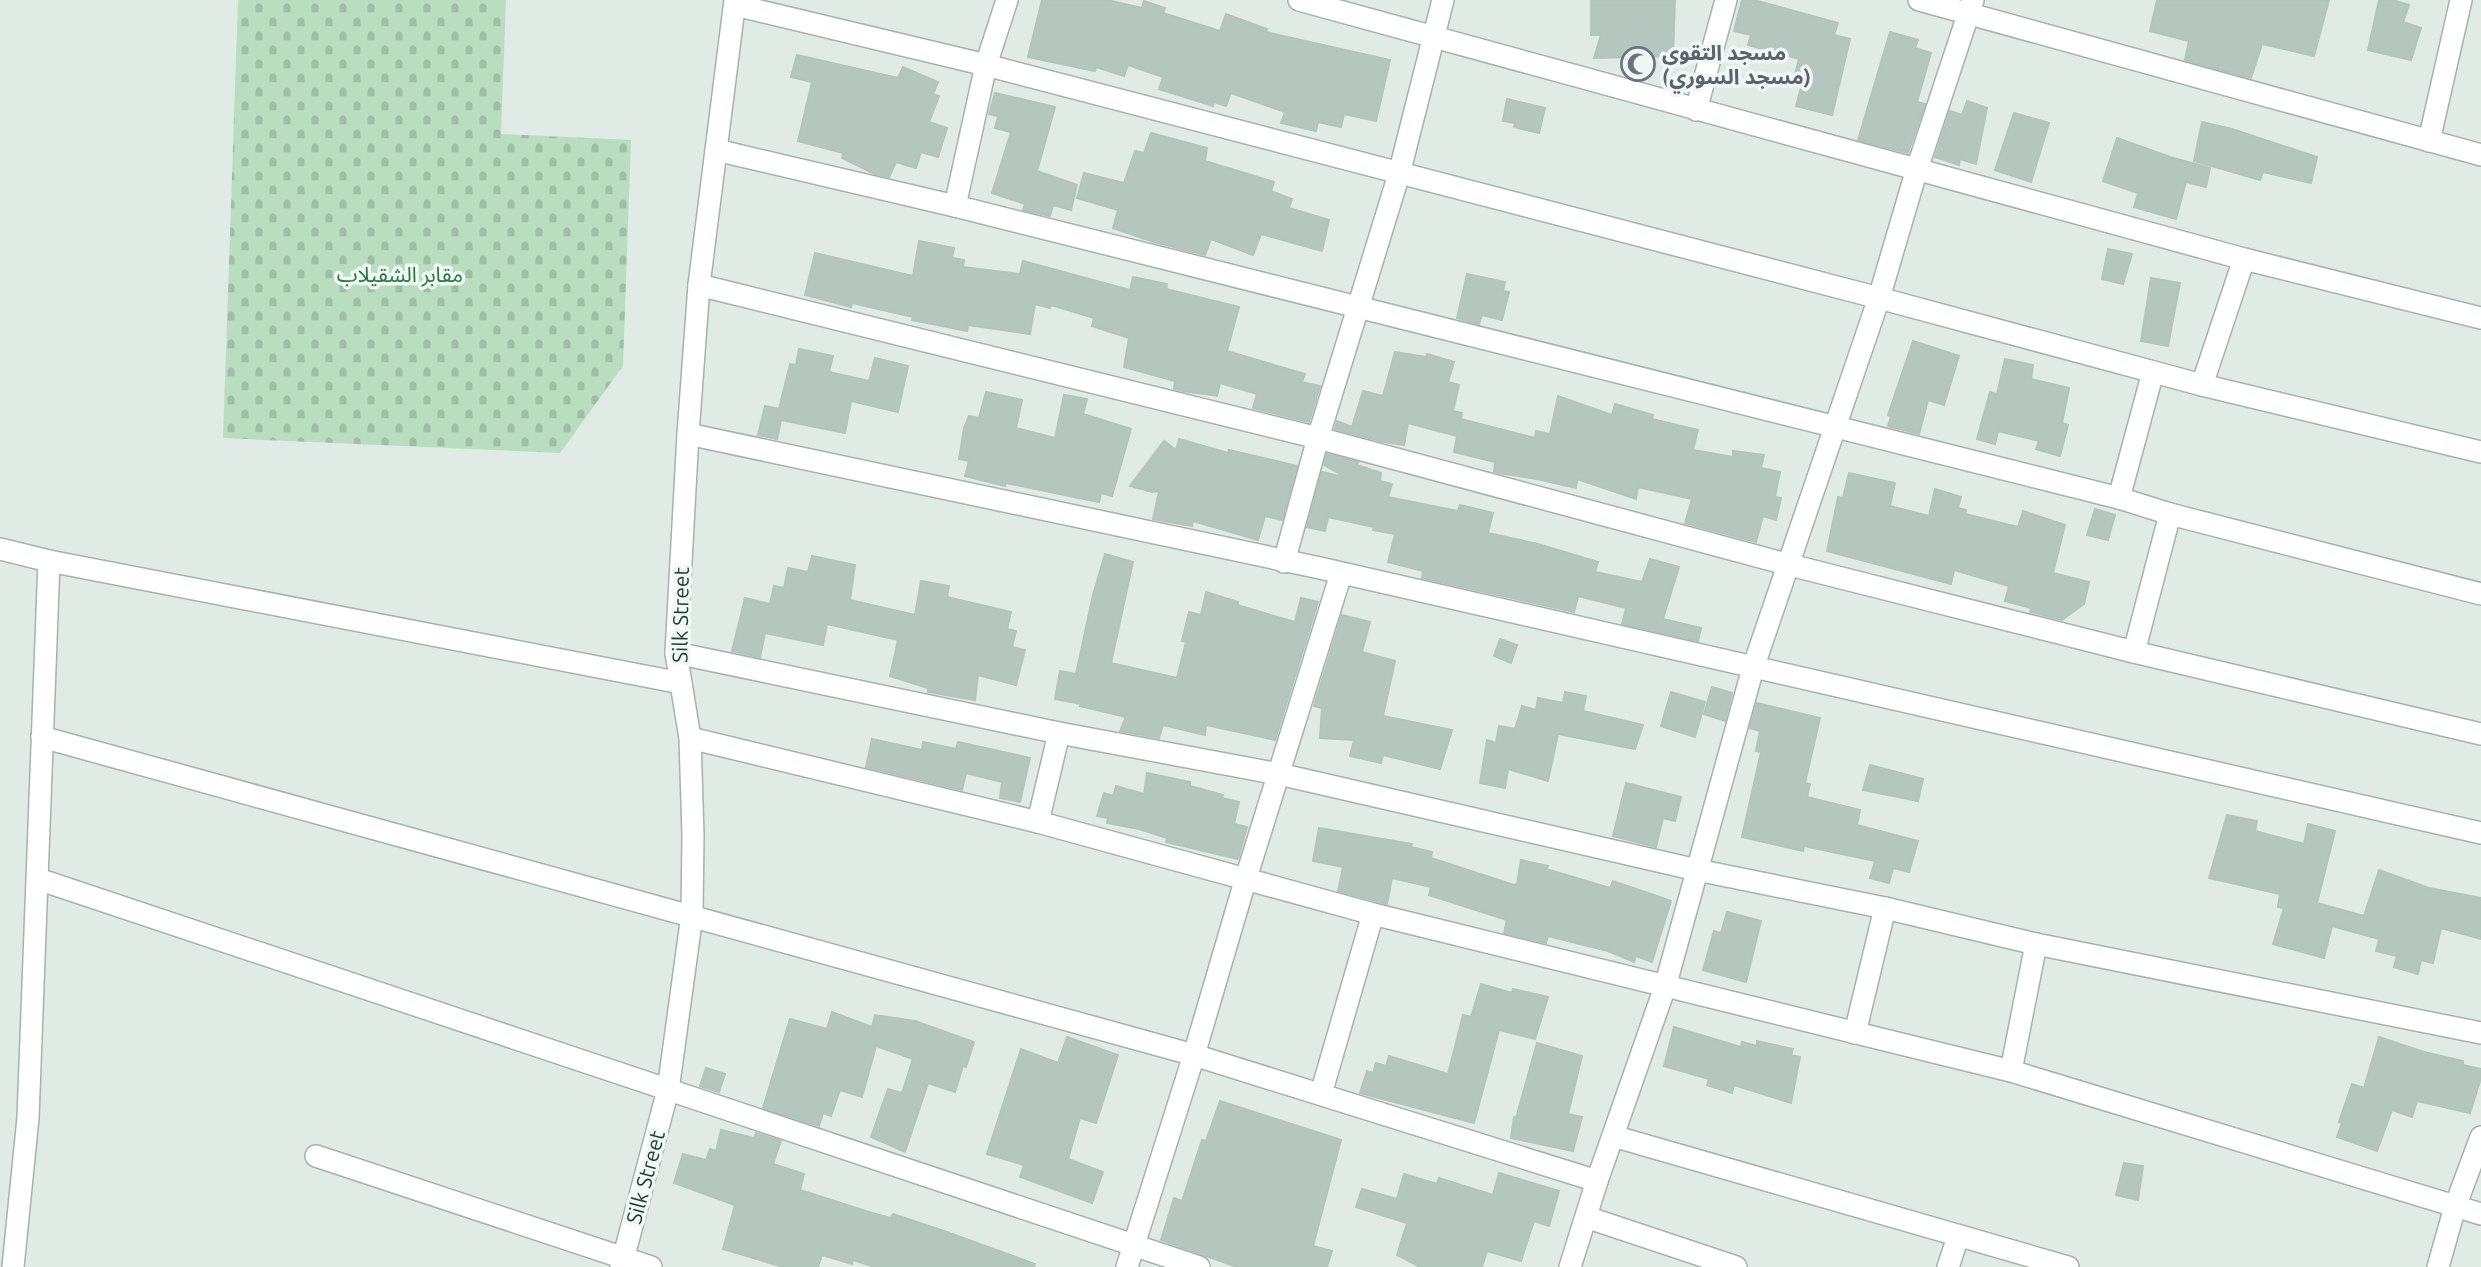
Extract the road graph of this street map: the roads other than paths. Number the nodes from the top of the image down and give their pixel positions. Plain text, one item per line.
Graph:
1 (1007, 0) edge
2 (1298, 0) edge
3 (1443, 0) edge
4 (1726, 0) edge
5 (1919, 0) edge
6 (2461, 0) edge
7 (735, 2) edge
8 (1971, 7) edge
9 (1432, 37) junction
10 (986, 65) junction
11 (1696, 110) junction
12 (2429, 141) junction
13 (716, 150) junction
14 (2481, 155) edge
15 (1917, 169) junction
16 (1399, 174) junction
17 (955, 206) junction
18 (2244, 259) junction
19 (699, 285) junction
20 (1880, 298) junction
21 (1359, 308) junction
22 (2481, 318) edge
23 (2153, 372) junction
24 (2202, 385) junction
25 (1836, 428) junction
26 (688, 434) junction
27 (1318, 438) junction
28 (2481, 452) edge
29 (2119, 498) junction
30 (2171, 514) junction
31 (0, 549) edge
32 (49, 561) junction
33 (1284, 562) junction
34 (1790, 565) junction
35 (1341, 574) junction
36 (2481, 594) edge
37 (2134, 652) junction
38 (676, 653) junction
39 (1753, 668) junction
40 (681, 683) junction
41 (1059, 733) junction
42 (2481, 734) edge
43 (43, 737) junction
44 (690, 738) junction
45 (1279, 774) junction
46 (1038, 822) junction
47 (2481, 833) edge
48 (1698, 870) junction
49 (1247, 877) junction
50 (38, 879) junction
51 (1885, 908) junction
52 (1373, 914) junction
53 (692, 915) junction
54 (2036, 944) junction
55 (1665, 987) junction
56 (1855, 1033) junction
57 (2481, 1033) edge
58 (1194, 1055) junction
59 (2011, 1072) junction
60 (668, 1090) junction
61 (1321, 1094) junction
62 (1613, 1136) junction
63 (2481, 1137) edge
64 (316, 1156) dead end
65 (1597, 1181) junction
66 (2455, 1208) junction
67 (2481, 1214) edge
68 (1586, 1217) junction
69 (1958, 1237) junction
70 (1133, 1244) junction
71 (622, 1262) edge
72 (13, 1267) edge
73 (651, 1267) edge
74 (1127, 1267) edge
75 (1199, 1267) edge
76 (1570, 1267) edge
77 (1736, 1267) edge
78 (1948, 1267) edge
79 (2068, 1267) edge
80 (2438, 1267) edge

1 - 10 street
2 - 9 street
3 - 9 street
4 - 11 street
5 - 8 street
6 - 12 street
7 - 10 street
7 - 13 street, Silk Street
8 - 12 street
8 - 15 street
9 - 11 street
9 - 16 street
10 - 16 street
10 - 17 street
11 - 15 street
12 - 14 street
13 - 17 street
13 - 19 street, Silk Street
15 - 18 street
15 - 20 street
16 - 20 street
16 - 21 street
17 - 21 street
18 - 22 street
18 - 24 street
19 - 26 street, Silk Street
19 - 27 street
20 - 23 street
20 - 25 street
21 - 25 street
21 - 27 street
23 - 24 street
23 - 29 street
24 - 28 street
25 - 29 street
25 - 34 street
26 - 33 street
26 - 38 street, Silk Street
27 - 33 street
27 - 34 street
29 - 30 street
30 - 36 street
30 - 37 street
31 - 32 street
32 - 40 street
32 - 43 street
33 - 35 street
34 - 37 street
34 - 39 street
35 - 39 street
35 - 45 street
37 - 42 street
38 - 40 street, Silk Street
38 - 41 street
39 - 47 street
39 - 48 street
40 - 44 street, Silk Street
41 - 45 street
41 - 46 street
43 - 50 street
43 - 53 street
44 - 46 street
44 - 53 street, Silk Street
45 - 48 street
45 - 49 street
46 - 49 street
48 - 51 street
48 - 55 street
49 - 52 street
49 - 58 street
50 - 60 street
50 - 72 street
51 - 54 street
51 - 56 street
52 - 55 street
52 - 61 street
53 - 58 street
53 - 60 street, Silk Street
54 - 57 street
54 - 59 street
55 - 56 street
55 - 62 street
56 - 59 street
58 - 61 street
58 - 70 street
59 - 66 street
60 - 70 street
60 - 71 street, Silk Street
61 - 65 street
62 - 65 street
62 - 69 street
63 - 66 street
64 - 71 street
65 - 68 street
66 - 67 street
66 - 80 street
68 - 76 street
68 - 77 street
69 - 78 street
69 - 79 street
70 - 74 street
70 - 75 street
71 - 73 street

